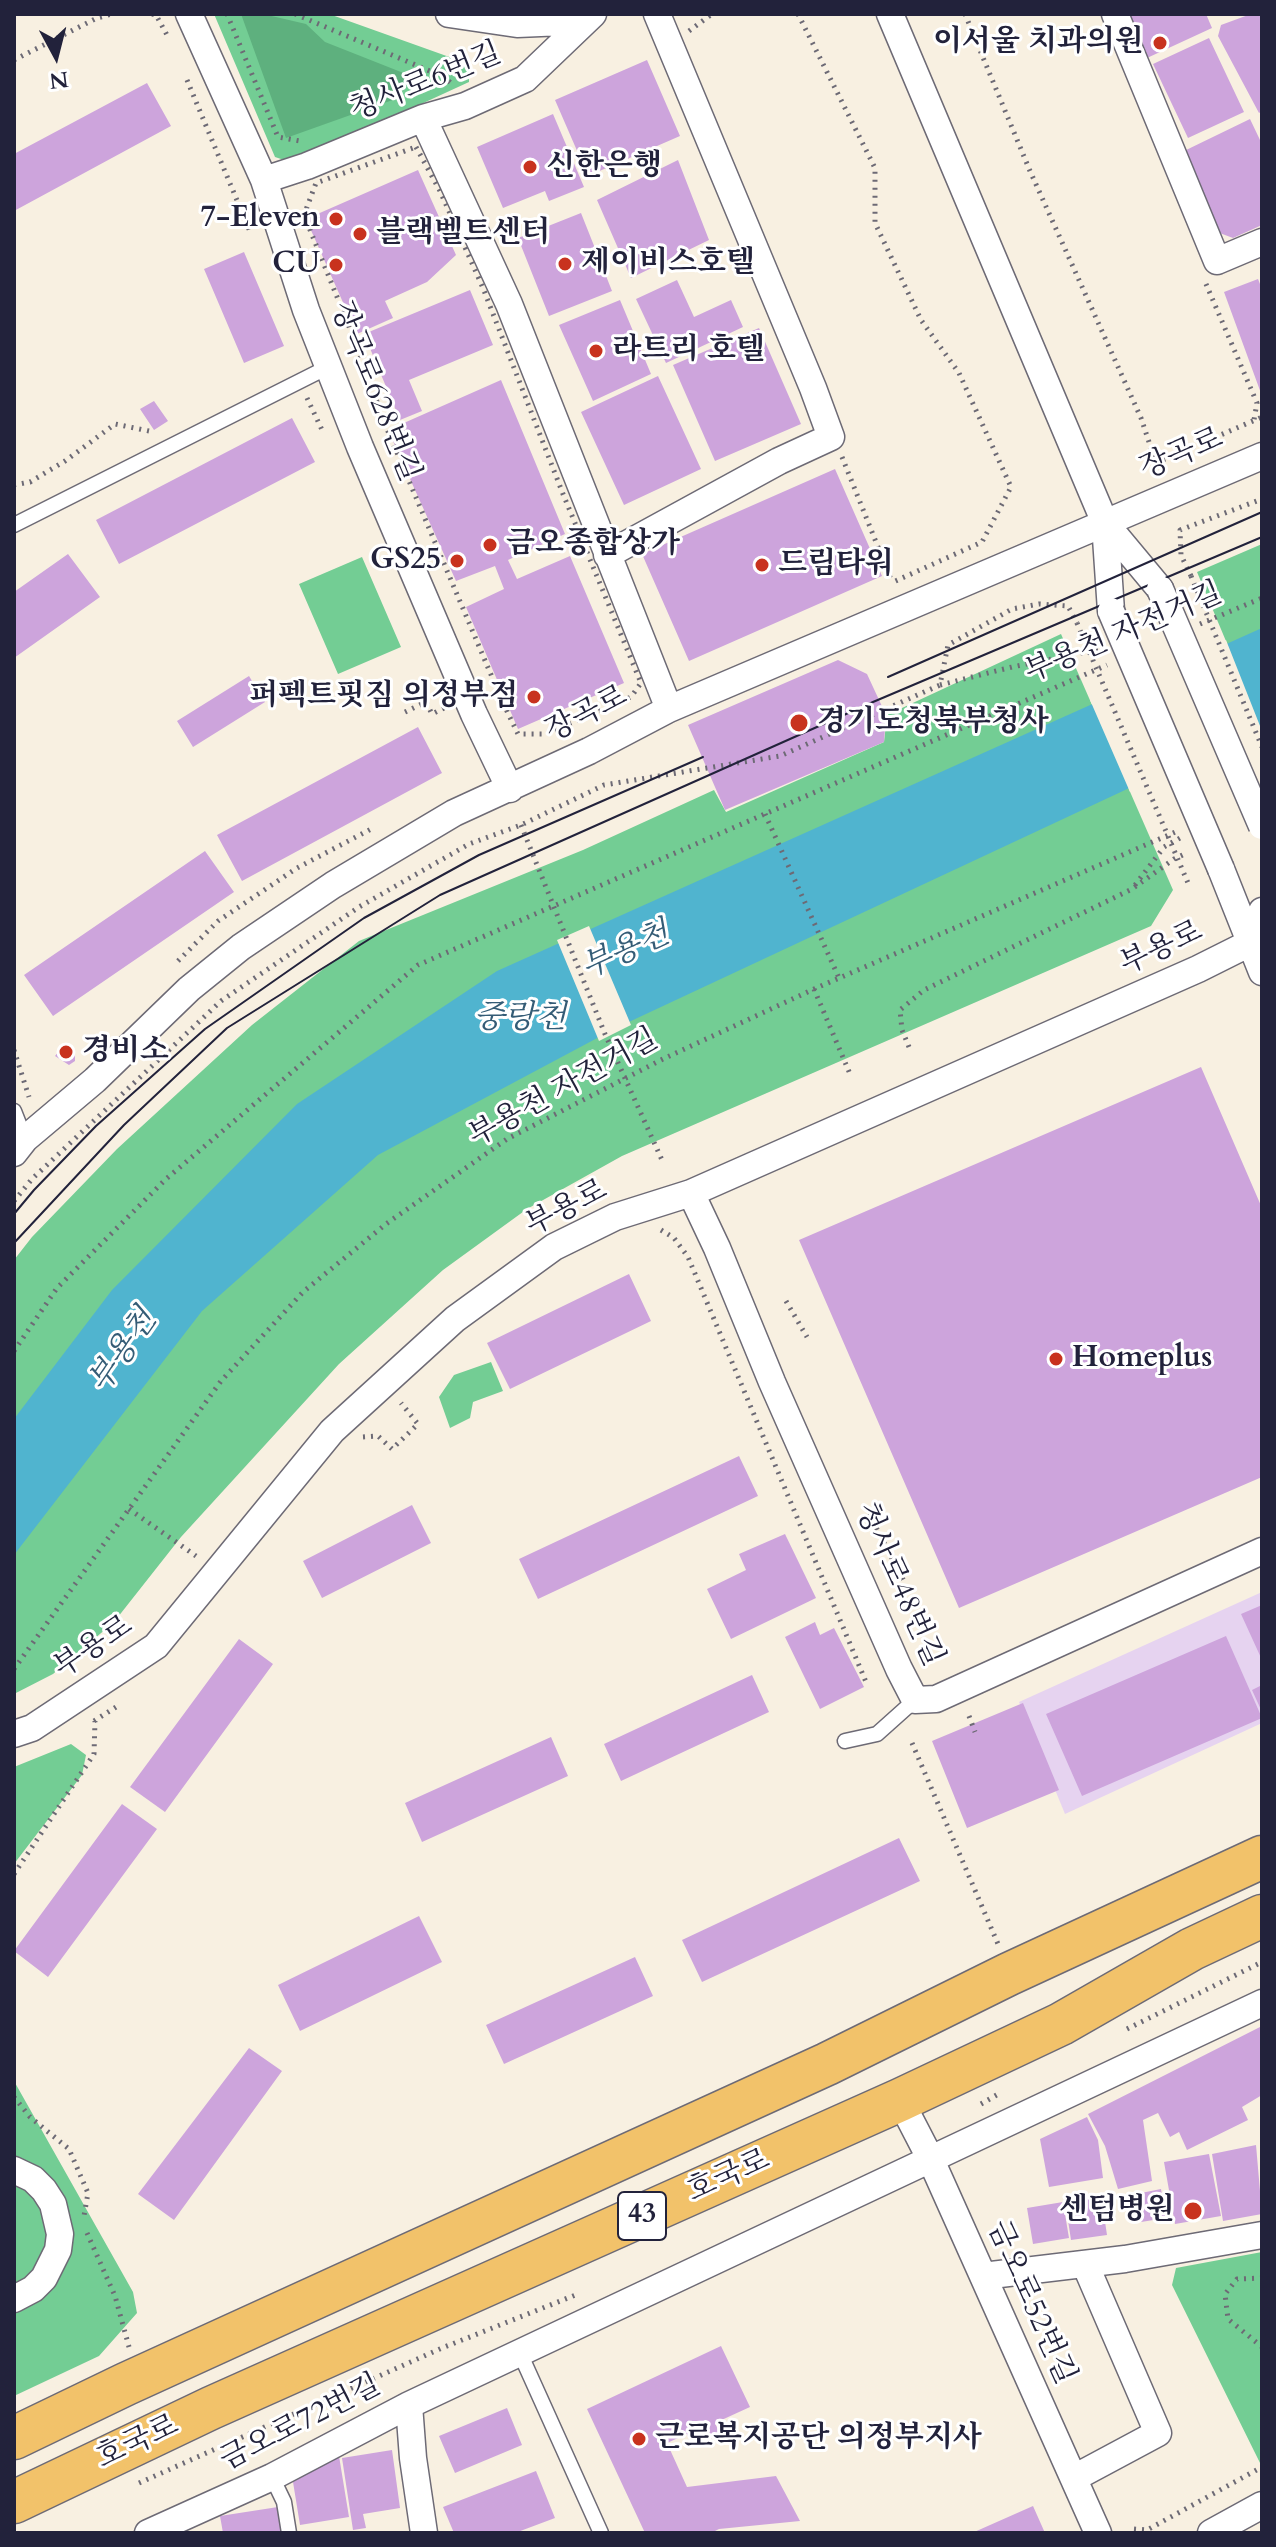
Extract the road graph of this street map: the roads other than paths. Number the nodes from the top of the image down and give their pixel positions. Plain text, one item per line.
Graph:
1 (189, 14) edge
2 (449, 14) edge
3 (591, 14) edge
4 (657, 14) edge
5 (890, 14) edge
6 (1115, 14) edge
7 (423, 118) junction
8 (264, 180) junction
9 (1262, 242) edge
10 (330, 366) junction
11 (1262, 456) edge
12 (1105, 523) junction
13 (14, 525) edge
14 (607, 555) junction
15 (669, 709) junction
16 (510, 789) junction
17 (1262, 826) edge
18 (1262, 911) edge
19 (1256, 940) edge
20 (1262, 972) edge
21 (14, 1111) edge
22 (19, 1146) edge
23 (691, 1193) junction
24 (1262, 1551) edge
25 (915, 1700) junction
26 (23, 1731) edge
27 (845, 1741) dead end
28 (1262, 1857) edge
29 (1262, 1916) edge
30 (1262, 2003) edge
31 (900, 2100) junction
32 (931, 2160) junction
33 (14, 2170) edge
34 (1262, 2235) edge
35 (1085, 2264) junction
36 (983, 2276) junction
37 (14, 2299) edge
38 (519, 2351) junction
39 (409, 2405) junction
40 (14, 2438) edge
41 (272, 2477) junction
42 (1074, 2478) junction
43 (14, 2502) edge
44 (1262, 2505) edge
45 (148, 2533) edge
46 (289, 2533) edge
47 (424, 2533) edge
48 (601, 2533) edge
49 (1098, 2533) edge
50 (1211, 2533) edge

1 - 8 street, 장곡로628번길
2 - 3 street
3 - 7 street, 청사로6번길
4 - 14 street
5 - 12 street
6 - 9 street
7 - 8 street, 청사로6번길
7 - 14 street
8 - 10 street, 장곡로628번길
10 - 13 lane
10 - 16 street, 장곡로628번길
11 - 12 street, 장곡로
12 - 15 street, 장곡로
12 - 17 street, bridge
12 - 19 street, bridge
14 - 15 street
15 - 16 street, 장곡로
16 - 22 street, 장곡로
18 - 19 street
19 - 20 street
19 - 23 street, 부용로
21 - 22 lane
23 - 25 street, 청사로48번길
23 - 26 street, 부용로
24 - 25 street, 청사로48번길
25 - 27 lane
28 - 40 main road, 호국로 / 43
29 - 31 main road, 호국로 / 43
30 - 32 street
31 - 32 street, 금오로52번길
31 - 43 main road, 호국로 / 43
32 - 36 street, 금오로52번길
32 - 38 street
33 - 37 street
34 - 35 street
35 - 36 street
35 - 42 street
36 - 42 street, 금오로52번길
38 - 39 street
38 - 48 lane
39 - 41 street, 금오로72번길
39 - 47 street, 금오로72번길
41 - 45 street, 금오로72번길
41 - 46 lane
42 - 49 street, 금오로52번길
44 - 50 street

